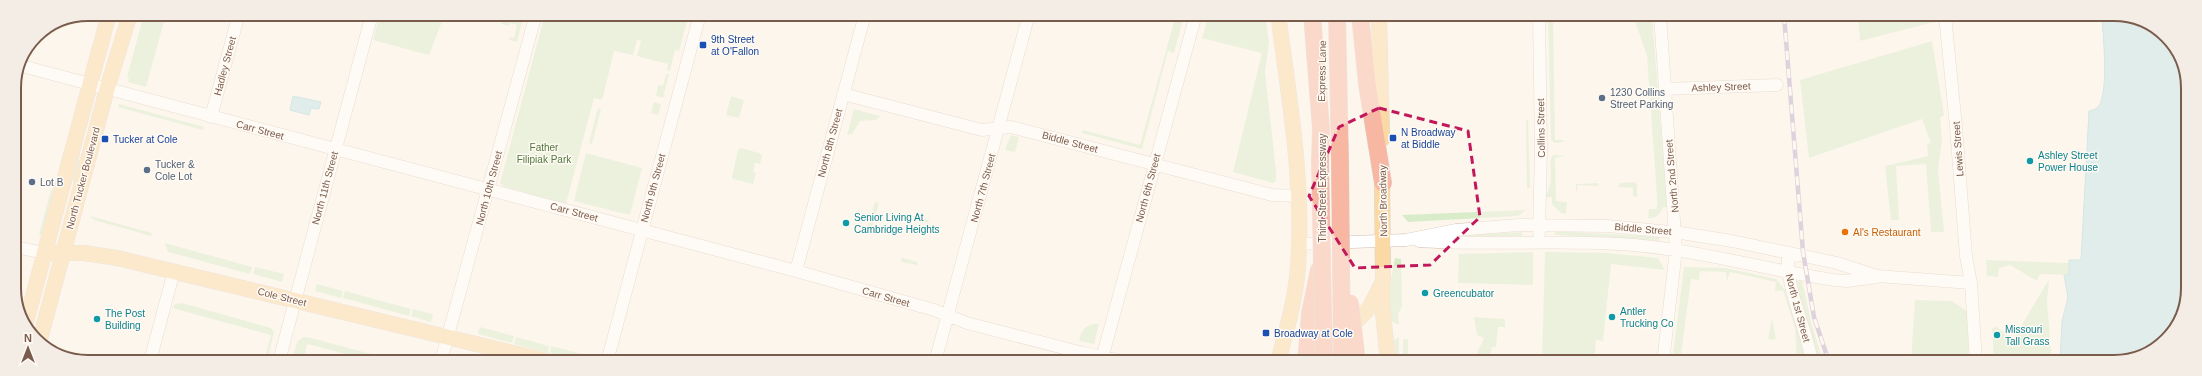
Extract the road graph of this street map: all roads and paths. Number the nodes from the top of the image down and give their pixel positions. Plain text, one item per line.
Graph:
1 (107, 21) edge
2 (128, 21) edge
3 (237, 21) edge
4 (370, 21) edge
5 (534, 21) edge
6 (698, 21) edge
7 (863, 21) edge
8 (1027, 21) edge
9 (1194, 21) edge
10 (1279, 21) edge
11 (1313, 21) edge
12 (1322, 21) edge
13 (1337, 21) edge
14 (1361, 21) edge
15 (1379, 21) edge
16 (1539, 21) edge
17 (1660, 21) edge
18 (1946, 21) edge
19 (24, 68) edge
20 (90, 84) junction
21 (1777, 85) dead end
22 (107, 89) junction
23 (1665, 89) junction
24 (843, 94) junction
25 (211, 117) junction
26 (1321, 128) junction
27 (998, 129) junction
28 (335, 150) junction
29 (1154, 164) junction
30 (1383, 183) junction
31 (489, 190) junction
32 (1298, 196) junction
33 (1539, 225) junction
34 (642, 230) junction
35 (1676, 232) junction
36 (1406, 240) junction
37 (1384, 242) junction
38 (1538, 242) junction
39 (1299, 244) junction
40 (1341, 246) junction
41 (21, 247) edge
42 (1676, 250) junction
43 (44, 253) junction
44 (62, 253) junction
45 (1788, 254) junction
46 (1322, 258) junction
47 (174, 271) junction
48 (796, 271) junction
49 (1788, 272) junction
50 (1877, 276) junction
51 (1383, 281) junction
52 (1971, 283) junction
53 (296, 300) junction
54 (949, 315) junction
55 (27, 317) edge
56 (43, 328) edge
57 (448, 337) junction
58 (152, 355) edge
59 (281, 355) edge
60 (443, 355) edge
61 (519, 355) edge
62 (609, 355) edge
63 (937, 355) edge
64 (1087, 355) edge
65 (1103, 355) edge
66 (1280, 355) edge
67 (1307, 355) edge
68 (1323, 355) edge
69 (1324, 355) edge
70 (1342, 355) edge
71 (1356, 355) edge
72 (1387, 355) edge
73 (1664, 355) edge
74 (1810, 355) edge
75 (1976, 355) edge

1 - 20 main road, North Tucker Boulevard
2 - 22 main road, North Tucker Boulevard
3 - 25 street, Hadley Street
4 - 28 street, North 11th Street
5 - 31 street, North 10th Street
6 - 34 street, North 9th Street
7 - 24 street, North 8th Street
8 - 27 street, North 7th Street
9 - 29 street, North 6th Street
10 - 32 main road
11 - 26 highway, Third Street Expressway
12 - 26 highway, Express Lane
13 - 40 highway, Third Street Expressway, bridge
14 - 30 highway
15 - 30 main road, North Broadway
16 - 33 street, Collins Street
17 - 23 street, North 2nd Street
18 - 52 street, Lewis Street
19 - 20 street, Carr Street
20 - 22 street, Carr Street
20 - 43 main road, North Tucker Boulevard
21 - 23 street, Ashley Street
22 - 25 street, Carr Street
22 - 44 main road, North Tucker Boulevard
23 - 35 street, North 2nd Street
24 - 27 street, Biddle Street
24 - 48 street, North 8th Street
25 - 28 street, Carr Street
26 - 46 highway, Third Street Expressway, bridge
27 - 29 street, Biddle Street
27 - 54 street, North 7th Street
28 - 31 street, Carr Street
28 - 53 street, North 11th Street
29 - 32 street, Biddle Street
29 - 65 street, North 6th Street
30 - 37 main road, North Broadway
31 - 34 street, Carr Street
31 - 57 street, North 10th Street
32 - 39 main road
33 - 35 street, Biddle Street
33 - 36 street, Biddle Street
33 - 38 street, Collins Street
34 - 48 street, Carr Street
34 - 62 street, North 9th Street
35 - 42 street, North 2nd Street
35 - 45 street, Biddle Street
36 - 37 street, Biddle Street
36 - 38 street, Biddle Street
37 - 39 street, Biddle Street
37 - 51 main road, North Broadway
38 - 42 street, Biddle Street
39 - 66 main road
40 - 70 highway, Third Street Expressway, bridge
40 - 71 highway, bridge
41 - 43 street, Cole Street
42 - 49 street, Biddle Street
42 - 73 street, North 2nd Street
43 - 44 main road, Cole Street
43 - 55 main road, North Tucker Boulevard
44 - 47 main road, Cole Street
44 - 56 main road, North Tucker Boulevard
45 - 49 street, North 1st Street
45 - 50 street, Biddle Street
46 - 67 highway, bridge
46 - 69 highway, Third Street Expressway, bridge
47 - 53 main road, Cole Street
47 - 58 street
48 - 54 street, Carr Street
49 - 50 street, Biddle Street
49 - 74 street, North 1st Street
50 - 52 street, Biddle Street
51 - 68 main road, North Broadway
51 - 72 main road
52 - 75 street, Lewis Street
53 - 57 main road, Cole Street
53 - 59 street, North 11th Street
54 - 63 street, North 7th Street
54 - 64 street, Carr Street
57 - 60 street, North 10th Street
57 - 61 main road, Cole Street

